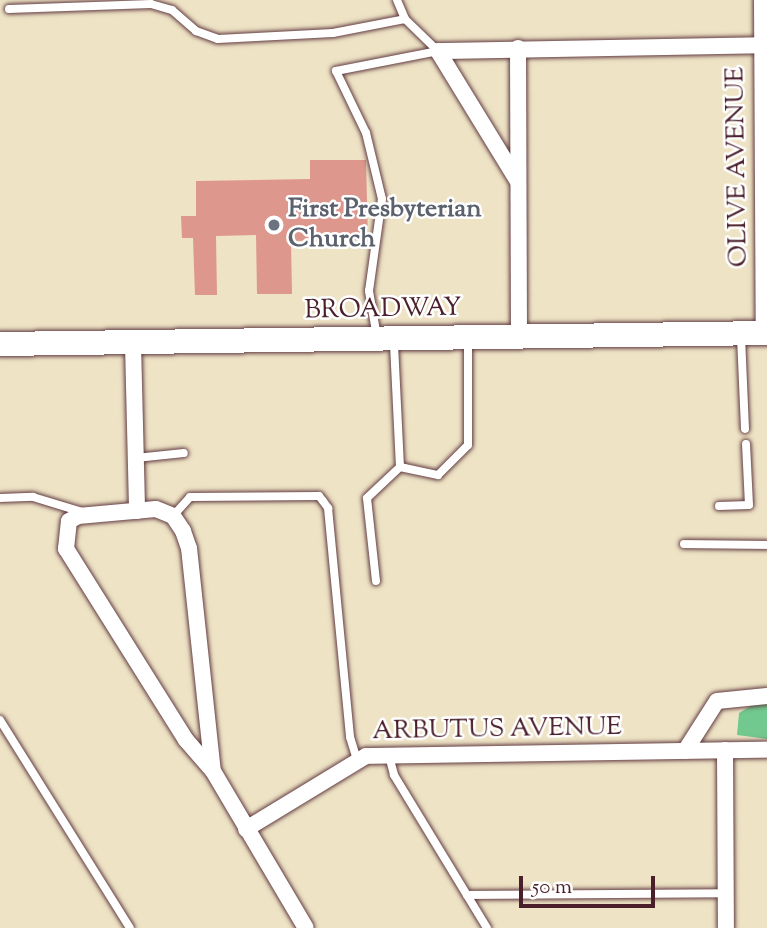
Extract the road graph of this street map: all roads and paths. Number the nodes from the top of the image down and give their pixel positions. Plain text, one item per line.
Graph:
1 (397, 0) edge
2 (762, 0) edge
3 (9, 9) dead end
4 (405, 19) junction
5 (764, 45) edge
6 (518, 48) junction
7 (438, 51) junction
8 (517, 180) junction
9 (757, 334) edge
10 (519, 337) junction
11 (468, 338) junction
12 (386, 340) junction
13 (0, 344) edge
14 (133, 344) junction
15 (745, 429) dead end
16 (746, 444) dead end
17 (184, 453) dead end
18 (135, 458) junction
19 (400, 467) junction
20 (0, 498) edge
21 (719, 506) dead end
22 (137, 511) junction
23 (88, 514) junction
24 (173, 516) junction
25 (684, 544) dead end
26 (767, 545) edge
27 (376, 581) dead end
28 (767, 696) edge
29 (0, 720) edge
30 (725, 750) junction
31 (767, 750) edge
32 (685, 751) junction
33 (388, 753) junction
34 (358, 760) junction
35 (212, 771) junction
36 (246, 829) junction
37 (725, 893) junction
38 (467, 895) junction
39 (130, 928) edge
40 (306, 928) edge
41 (487, 928) edge
42 (726, 928) edge

1 - 4 lane
2 - 5 street, OLIVE AVENUE
3 - 4 lane
4 - 7 lane
5 - 6 street
5 - 9 street, OLIVE AVENUE
6 - 7 street
6 - 8 street
7 - 8 street
7 - 12 lane
8 - 10 street
9 - 10 main road, BROADWAY
9 - 15 lane
10 - 11 main road, BROADWAY
11 - 12 main road, BROADWAY
11 - 19 lane
12 - 14 main road, BROADWAY
12 - 19 lane
13 - 14 main road, BROADWAY
14 - 18 street
16 - 21 lane
17 - 18 lane
18 - 22 street
19 - 27 lane
20 - 23 lane
22 - 23 street
22 - 24 street
23 - 35 street
24 - 34 lane
24 - 35 street
25 - 26 lane
28 - 32 street
29 - 39 lane
30 - 31 street, ARBUTUS AVENUE
30 - 32 street, ARBUTUS AVENUE
30 - 37 street
32 - 33 street, ARBUTUS AVENUE
33 - 34 street, ARBUTUS AVENUE
33 - 38 lane
34 - 36 street, ARBUTUS AVENUE
35 - 36 street
36 - 40 street
37 - 38 lane
37 - 42 street
38 - 41 lane

